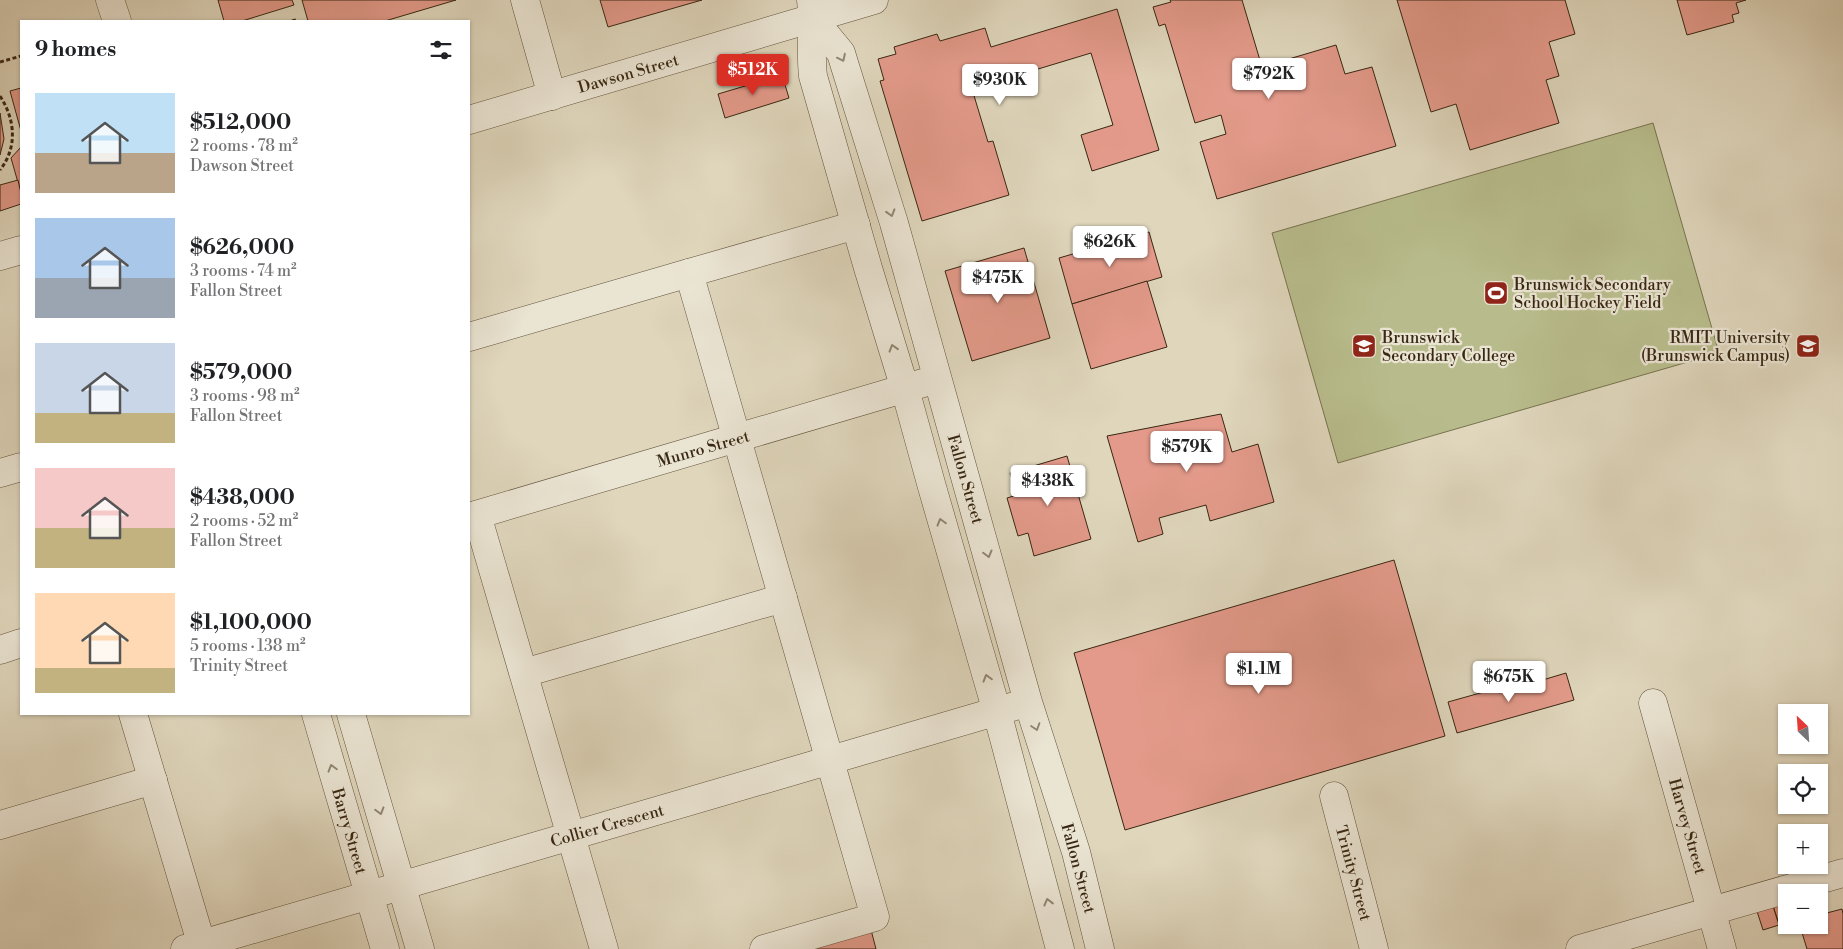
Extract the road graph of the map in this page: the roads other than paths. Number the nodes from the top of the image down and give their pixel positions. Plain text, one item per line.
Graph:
1 (110, 0) edge
2 (524, 0) edge
3 (874, 0) edge
4 (812, 9) edge
5 (117, 20) edge
6 (552, 96) junction
7 (470, 120) edge
8 (856, 225) junction
9 (20, 250) edge
10 (0, 256) edge
11 (689, 273) junction
12 (470, 337) edge
13 (936, 379) junction
14 (905, 389) junction
15 (737, 438) junction
16 (20, 467) edge
17 (0, 473) edge
18 (473, 516) edge
19 (783, 598) junction
20 (20, 643) edge
21 (0, 650) edge
22 (524, 673) junction
23 (1028, 702) junction
24 (1653, 703) dead end
25 (997, 712) junction
26 (134, 715) edge
27 (316, 715) edge
28 (351, 715) edge
29 (830, 760) junction
30 (153, 780) junction
31 (1334, 796) dead end
32 (0, 825) edge
33 (571, 835) junction
34 (1843, 873) edge
35 (402, 886) junction
36 (369, 895) junction
37 (1712, 912) junction
38 (196, 947) edge
39 (385, 949) edge
40 (420, 949) edge
41 (604, 949) edge
42 (764, 949) edge
43 (1060, 949) edge
44 (1100, 949) edge
45 (1374, 949) edge
46 (1580, 949) edge
47 (1722, 949) edge

1 - 5 street
2 - 6 street
3 - 4 street, Dawson Street
4 - 6 street, Dawson Street
4 - 8 street
4 -> 13 street, Fallon Street
6 - 7 street, Dawson Street
8 - 11 street
14 -> 8 street
9 - 10 street
11 - 12 street
11 - 15 street
13 - 14 street, Munro Street
13 -> 23 street, Fallon Street
14 - 15 street, Munro Street
25 -> 14 street
15 - 18 street, Munro Street
15 - 19 street
16 - 17 street
18 - 22 street
19 - 22 street
19 - 29 street
20 - 21 street
22 - 33 street
23 - 25 street, Collier Crescent
23 -> 44 street, Fallon Street
24 - 37 street, Harvey Street
25 - 29 street, Collier Crescent
43 -> 25 street
26 - 30 street
36 -> 27 street, Barry Street
28 -> 35 street, Barry Street
29 - 33 street, Collier Crescent
29 - 42 street
30 - 32 street
30 - 38 street
31 - 45 street, Trinity Street
33 - 35 street, Collier Crescent
33 - 41 street
34 - 37 street
35 - 36 street, Collier Crescent
35 - 40 street, Barry Street
36 - 38 street, Collier Crescent
36 - 39 street, Barry Street
37 - 46 street
37 - 47 street, Harvey Street

